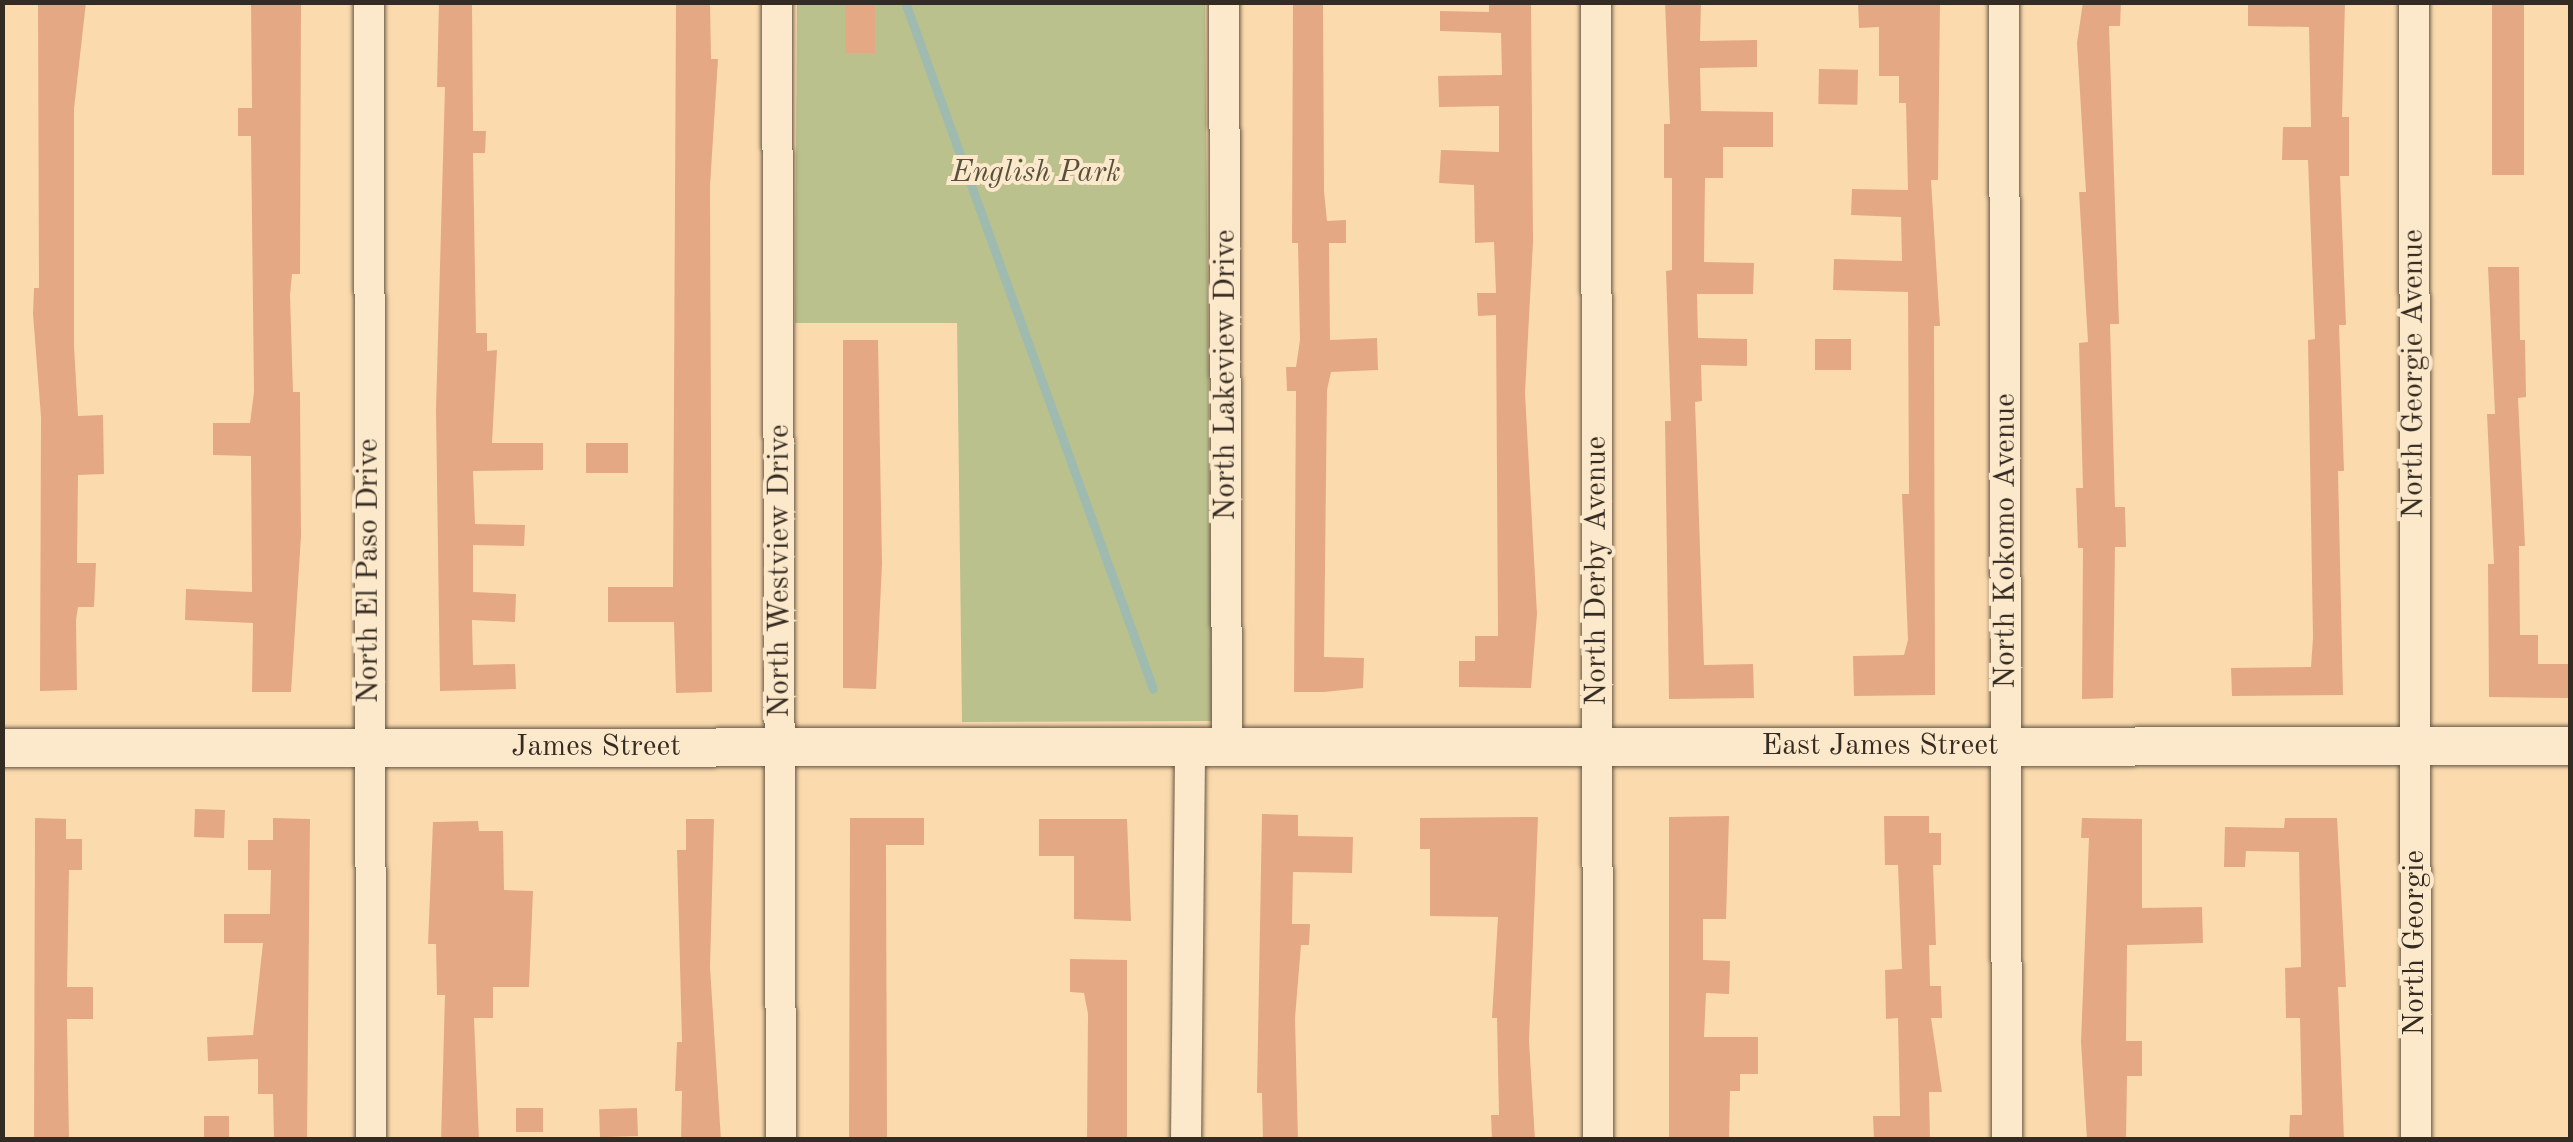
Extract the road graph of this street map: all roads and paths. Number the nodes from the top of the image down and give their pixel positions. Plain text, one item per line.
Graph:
1 (369, 2) edge
2 (777, 2) edge
3 (1224, 2) edge
4 (1596, 2) edge
5 (2004, 2) edge
6 (2414, 2) edge
7 (781, 746) junction
8 (2006, 746) junction
9 (2415, 746) junction
10 (2570, 746) edge
11 (1598, 747) junction
12 (2, 748) edge
13 (370, 748) junction
14 (1209, 748) junction
15 (371, 1140) edge
16 (781, 1140) edge
17 (1186, 1140) edge
18 (1598, 1140) edge
19 (2007, 1140) edge
20 (2416, 1140) edge

1 - 13 street, North El Paso Drive
2 - 7 street, North Westview Drive
3 - 14 street, North Lakeview Drive
4 - 11 street, North Derby Avenue
5 - 8 street, North Kokomo Avenue
6 - 9 street, North Georgie Avenue
7 - 13 street, James Street
7 - 14 street, James Street
7 - 16 street, North Westview Drive
8 - 9 street, East James Street
8 - 11 street, East James Street
8 - 19 street, North Kokomo Avenue
9 - 10 street, East James Street
9 - 20 street, North Georgie
11 - 14 street, East James Street
11 - 18 street, North Derby Avenue
12 - 13 street, James Street
13 - 15 street, North El Paso Drive
14 - 17 street, North Lakeview Drive

